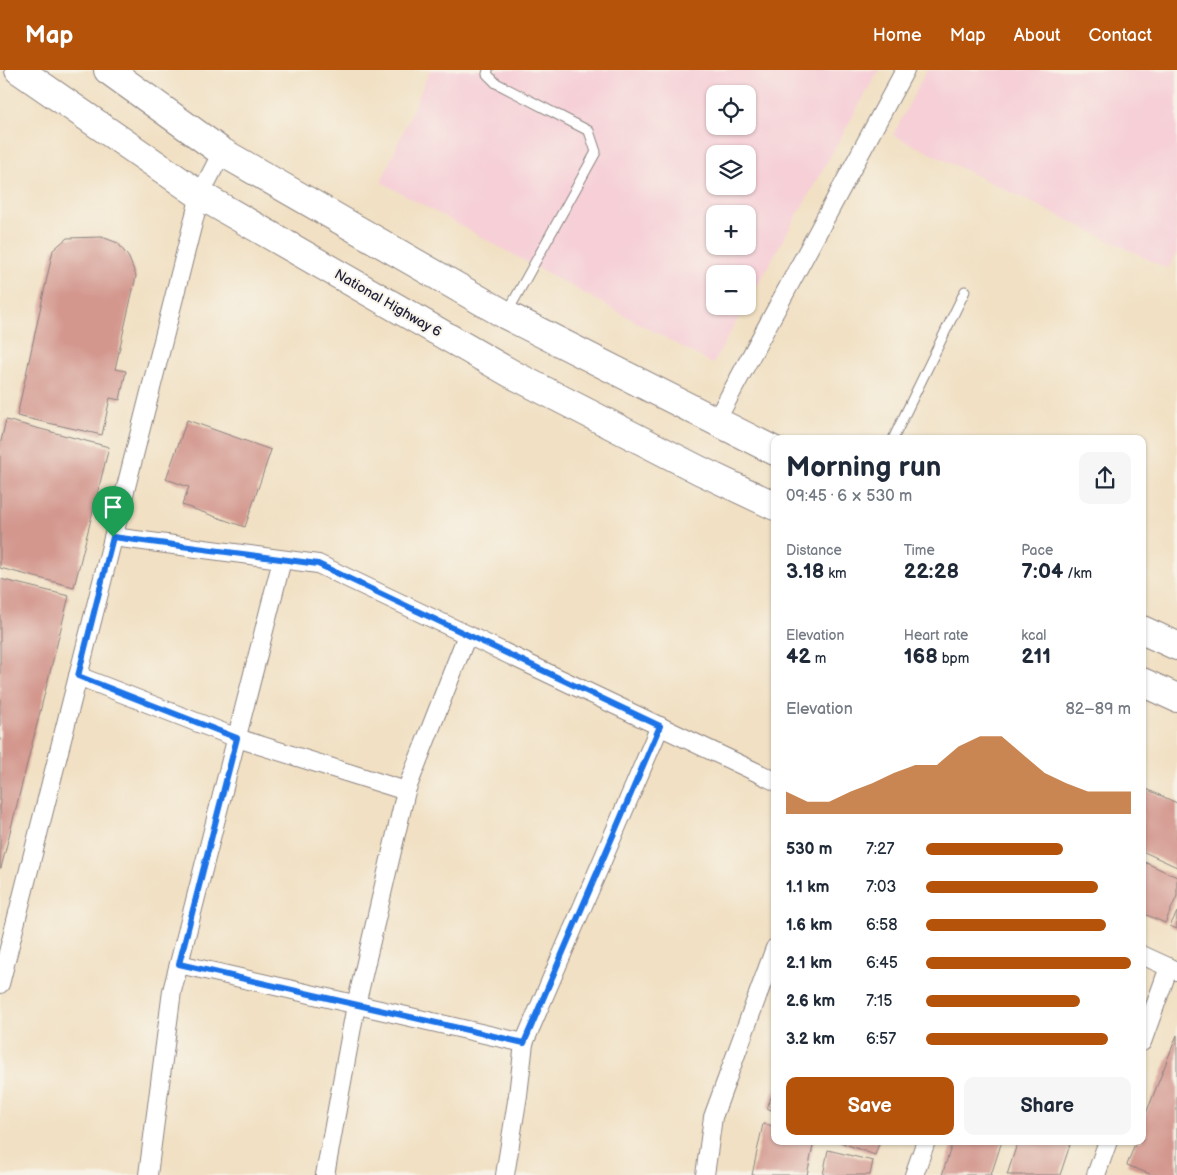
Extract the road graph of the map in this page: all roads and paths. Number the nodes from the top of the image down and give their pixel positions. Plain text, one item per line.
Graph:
1 (19, 70) edge
2 (108, 70) edge
3 (488, 70) edge
4 (905, 70) edge
5 (222, 152) junction
6 (200, 194) junction
7 (965, 290) dead end
8 (506, 315) junction
9 (716, 421) junction
10 (895, 435) edge
11 (771, 449) edge
12 (771, 504) edge
13 (113, 537) junction
14 (282, 560) junction
15 (1146, 632) edge
16 (467, 635) junction
17 (1177, 646) edge
18 (78, 676) junction
19 (1146, 684) edge
20 (1177, 698) edge
21 (660, 726) junction
22 (237, 738) junction
23 (771, 779) edge
24 (406, 791) junction
25 (1146, 957) edge
26 (771, 959) edge
27 (179, 964) junction
28 (1173, 969) edge
29 (0, 984) edge
30 (356, 1005) junction
31 (1146, 1033) edge
32 (524, 1043) junction
33 (925, 1145) edge
34 (1107, 1145) edge
35 (148, 1175) edge
36 (325, 1175) edge
37 (505, 1175) edge
38 (705, 1175) edge
39 (914, 1175) edge
40 (1096, 1175) edge

1 - 6 highway, National Highway 6
2 - 5 highway
3 - 8 lane
4 - 9 street
5 - 6 street
5 - 8 highway
6 - 12 highway, National Highway 6
6 - 13 street
7 - 10 lane
8 - 9 highway
9 - 11 highway
13 - 14 street
13 - 18 street
14 - 16 street
14 - 22 street
15 - 17 highway
16 - 21 street
16 - 24 street
18 - 22 street
18 - 29 street
19 - 20 highway
21 - 23 street
21 - 32 street
22 - 24 street
22 - 27 street
24 - 30 street
25 - 28 street
26 - 38 street
27 - 30 street
27 - 35 street
28 - 31 street
30 - 32 street
30 - 36 street
32 - 37 street
33 - 39 street
34 - 40 street

